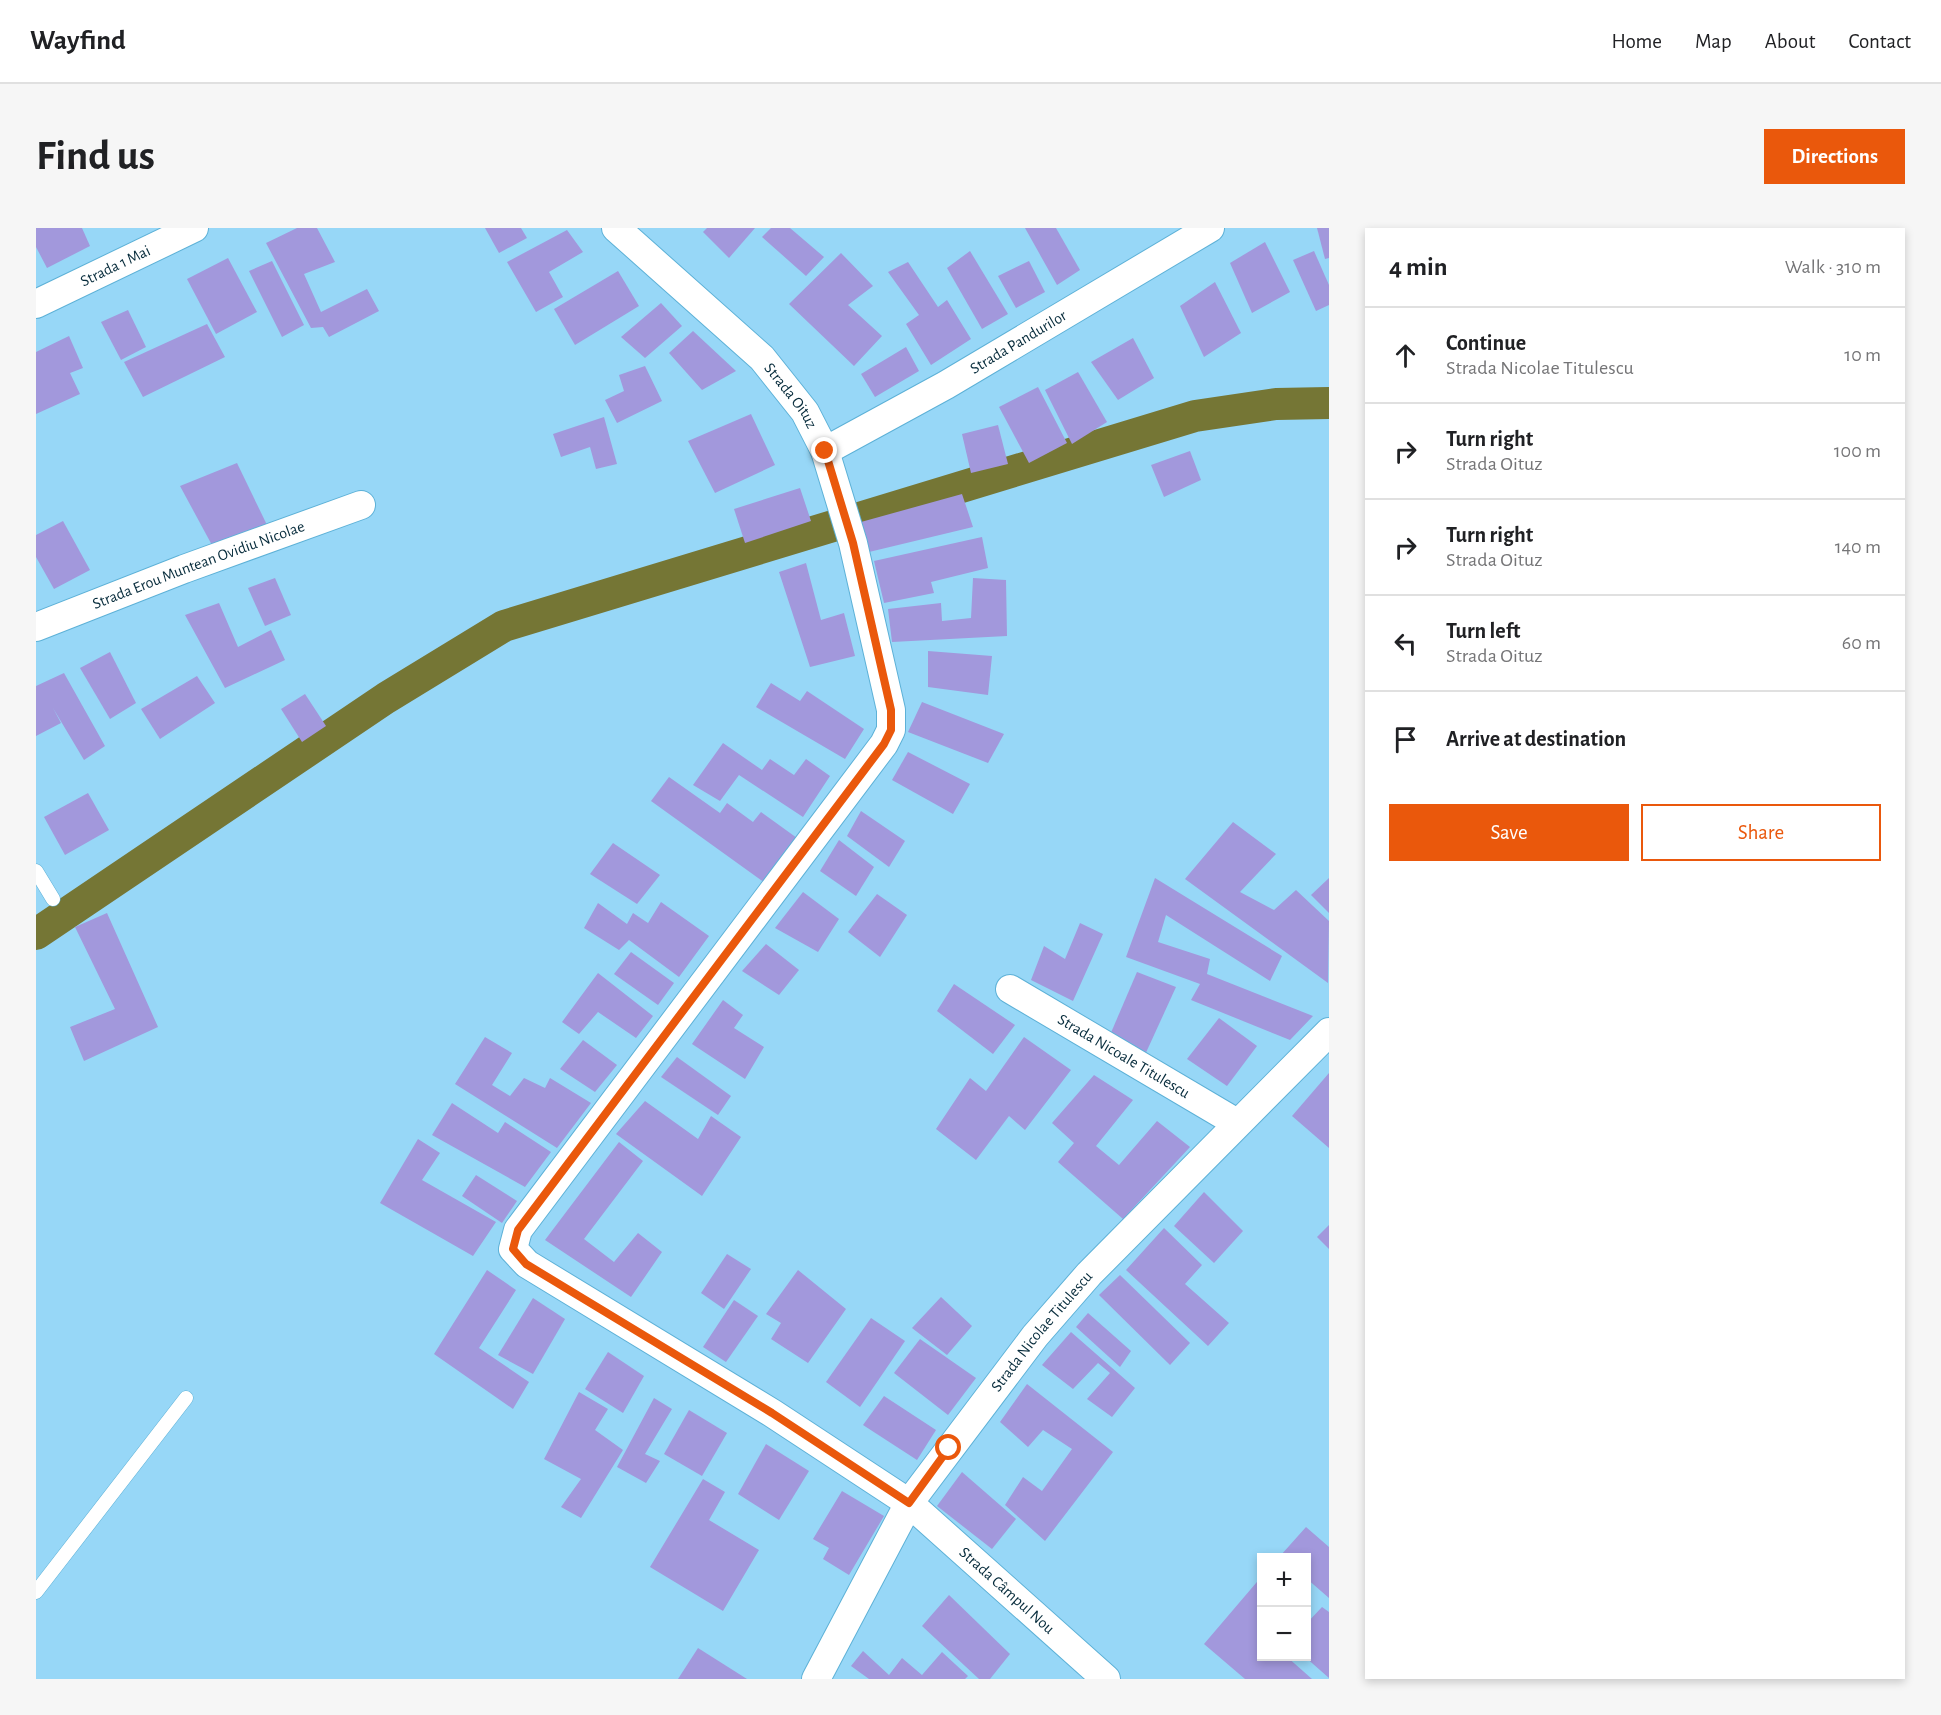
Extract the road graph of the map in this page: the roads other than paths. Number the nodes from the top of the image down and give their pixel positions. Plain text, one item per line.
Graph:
1 (194, 228) edge
2 (616, 228) edge
3 (1210, 228) edge
4 (36, 304) edge
5 (825, 451) junction
6 (361, 505) dead end
7 (36, 627) edge
8 (36, 871) edge
9 (53, 899) dead end
10 (1010, 989) dead end
11 (1329, 1032) edge
12 (1237, 1123) junction
13 (186, 1398) dead end
14 (909, 1503) junction
15 (36, 1592) edge
16 (816, 1679) edge
17 (1106, 1679) edge

1 - 4 street, Strada 1 Mai
2 - 5 street, Strada Oituz
3 - 5 street, Strada Pandurilor
5 - 14 street, Strada Oituz
6 - 7 street, Strada Erou Muntean Ovidiu Nicolae
8 - 9 lane
10 - 12 street, Strada Nicoale Titulescu
11 - 12 street, Strada Nicolae Titulescu
12 - 14 street, Strada Nicolae Titulescu
13 - 15 lane
14 - 16 street, Strada Nicolae Titulescu
14 - 17 street, Strada Câmpul Nou

